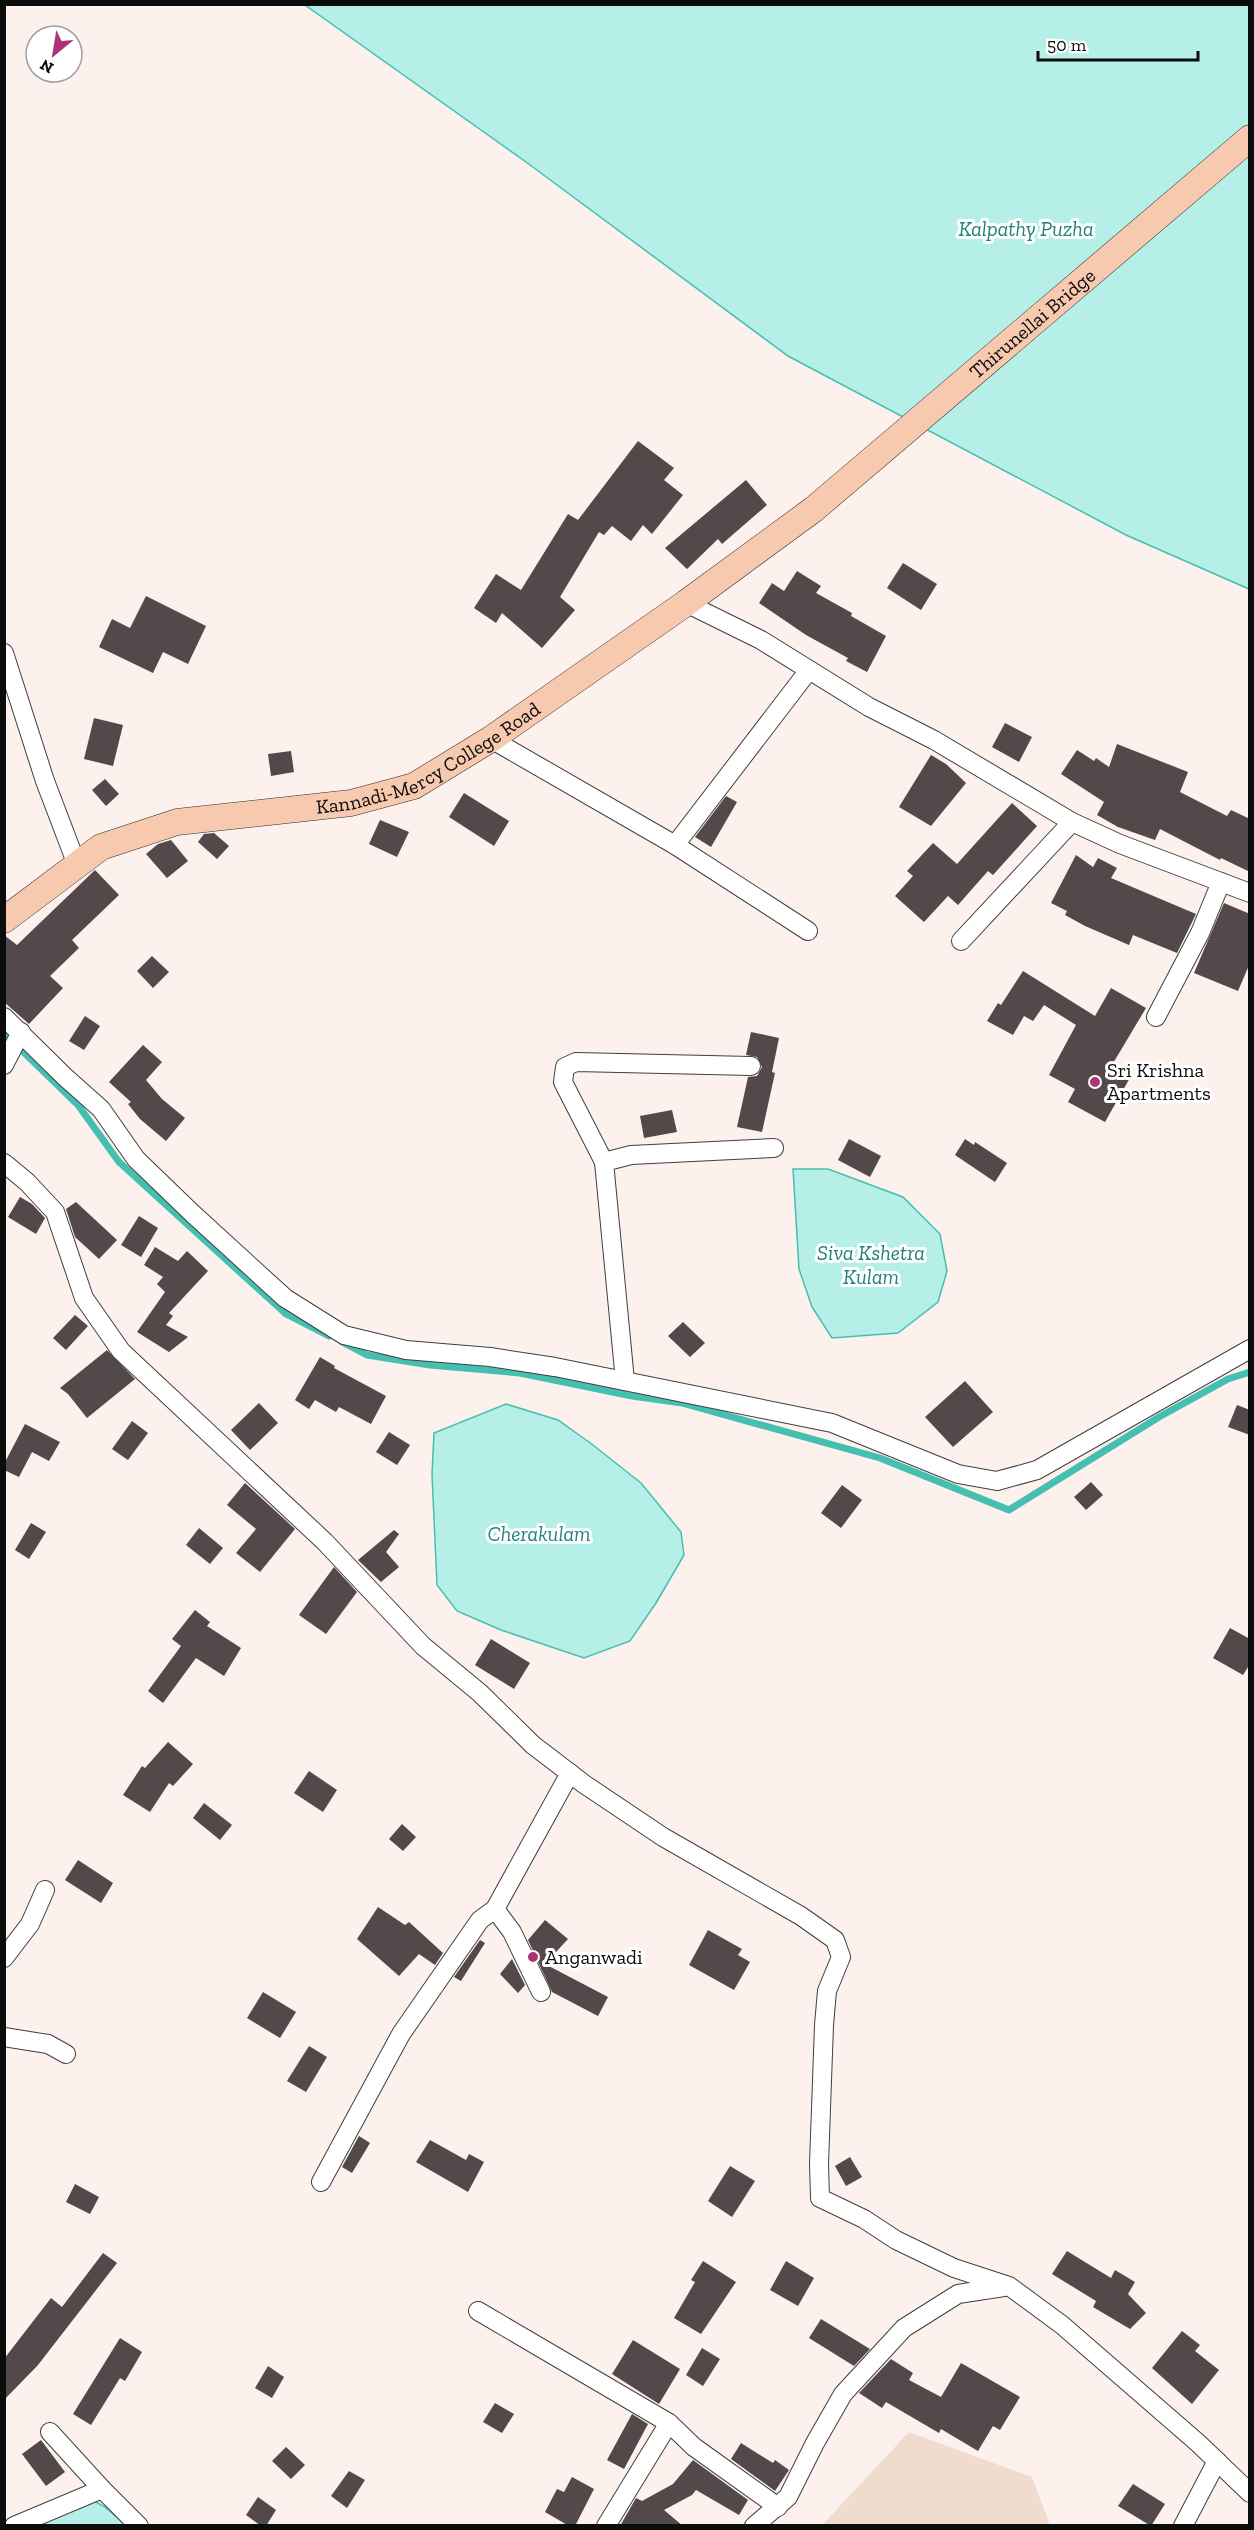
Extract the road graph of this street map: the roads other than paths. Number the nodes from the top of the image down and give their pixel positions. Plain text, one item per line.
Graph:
1 (1250, 138) edge
2 (813, 509) joint
3 (686, 603) junction
4 (4, 653) edge
5 (809, 670) junction
6 (490, 739) junction
7 (1072, 822) junction
8 (675, 845) junction
9 (77, 865) junction
10 (1221, 882) junction
11 (1250, 893) edge
12 (4, 920) edge
13 (808, 931) dead end
14 (961, 941) dead end
15 (4, 1017) edge
16 (1156, 1017) dead end
17 (21, 1032) junction
18 (8, 1058) edge
19 (751, 1066) dead end
20 (774, 1148) dead end
21 (604, 1162) junction
22 (4, 1163) edge
23 (1250, 1349) edge
24 (625, 1382) junction
25 (570, 1773) junction
26 (45, 1890) dead end
27 (495, 1909) junction
28 (4, 1958) edge
29 (541, 1992) dead end
30 (4, 2037) edge
31 (66, 2054) dead end
32 (321, 2182) dead end
33 (1009, 2286) junction
34 (478, 2311) dead end
35 (669, 2423) junction
36 (50, 2432) dead end
37 (1217, 2462) junction
38 (102, 2489) junction
39 (1250, 2493) edge
40 (778, 2507) junction
41 (14, 2526) edge
42 (139, 2526) edge
43 (606, 2526) edge
44 (754, 2526) edge
45 (1183, 2526) edge

1 - 2 main road, Thirunellai Bridge
2 - 3 main road, Kannadi-Mercy College Road
3 - 5 street
3 - 6 main road, Kannadi-Mercy College Road
4 - 9 street
5 - 7 street
5 - 8 street
6 - 8 street
6 - 9 main road, Kannadi-Mercy College Road
7 - 10 street
7 - 14 street
8 - 13 street
9 - 12 main road, Kannadi-Mercy College Road
10 - 11 street
10 - 16 street
15 - 17 street
17 - 18 street
17 - 24 street
19 - 21 street
20 - 21 street
21 - 24 street
22 - 25 street
23 - 24 street
25 - 27 street
25 - 33 street
26 - 28 street
27 - 29 street
27 - 32 street
30 - 31 street
33 - 37 street
33 - 40 street
34 - 35 street
35 - 40 street
35 - 43 street
36 - 38 street
37 - 39 street
37 - 45 street
38 - 41 street
38 - 42 street
40 - 44 street

